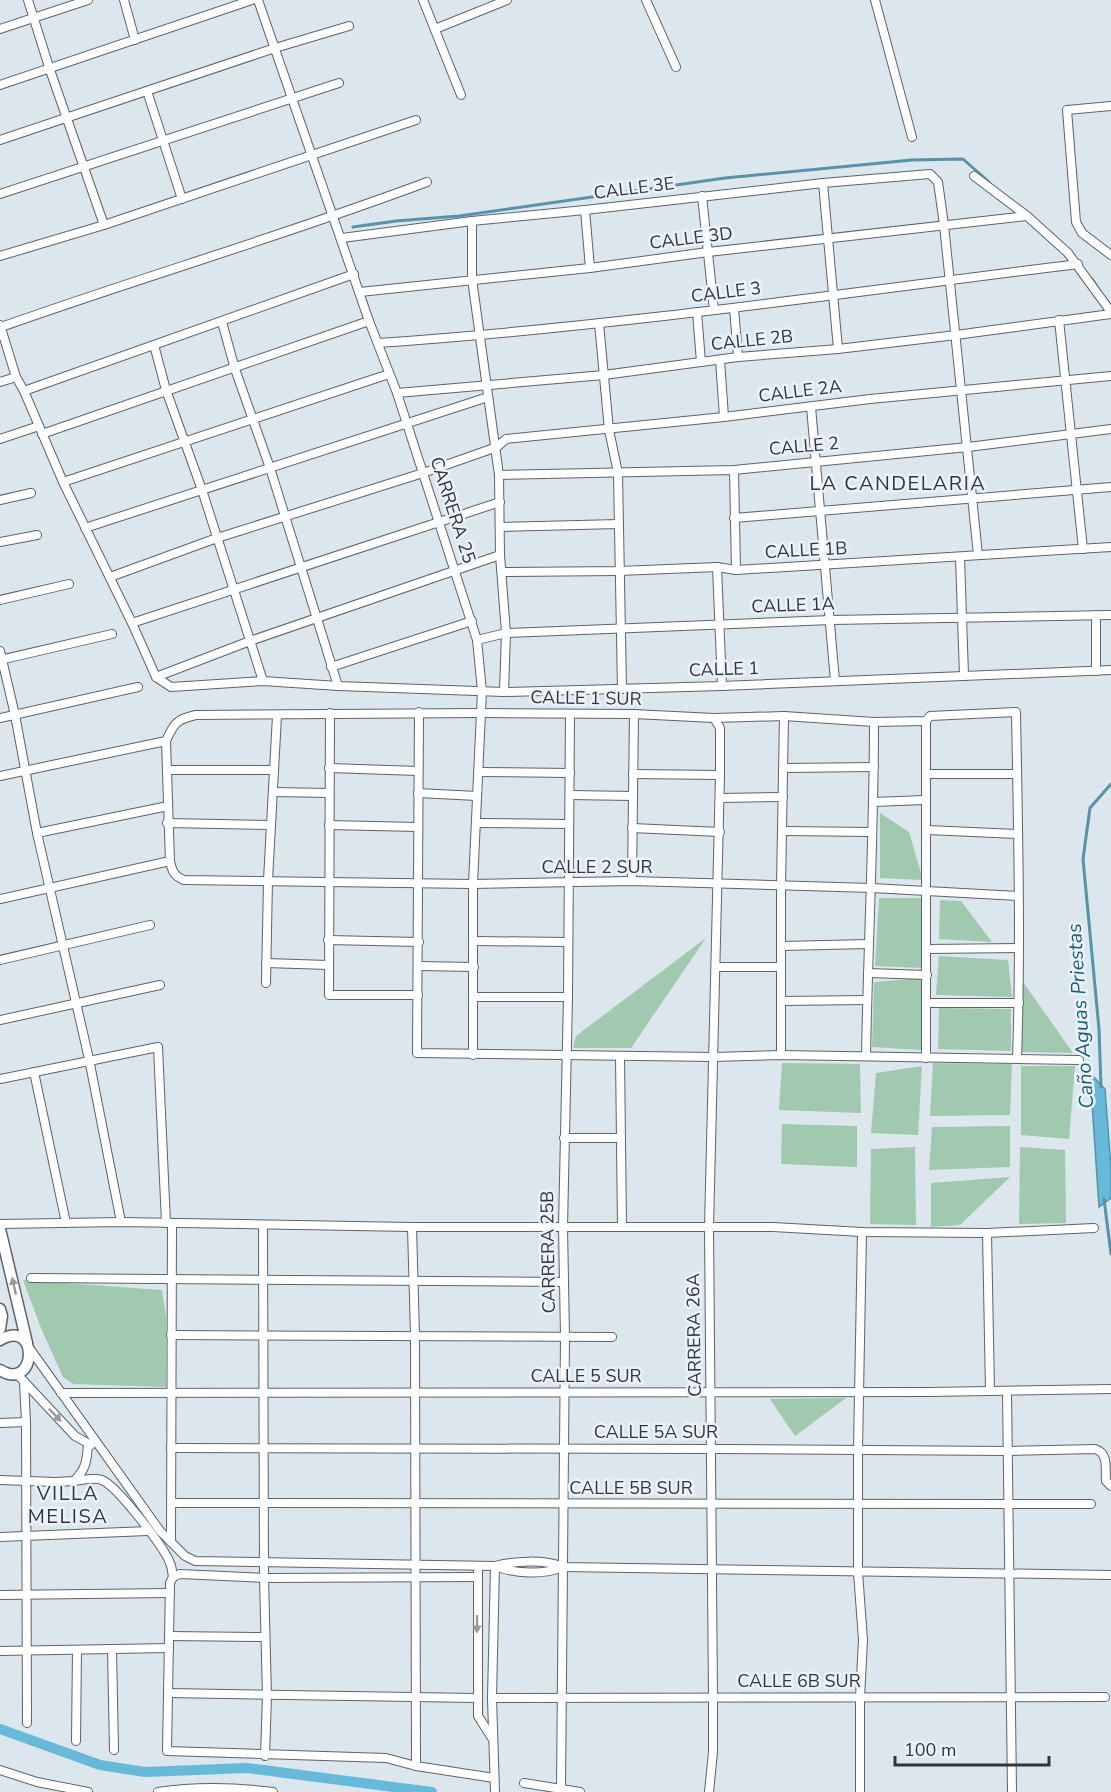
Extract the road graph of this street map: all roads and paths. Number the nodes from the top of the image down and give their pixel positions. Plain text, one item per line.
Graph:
1 (28, 0) edge
2 (88, 0) edge
3 (124, 0) edge
4 (252, 0) edge
5 (258, 0) edge
6 (423, 0) edge
7 (507, 0) edge
8 (646, 0) edge
9 (874, 0) edge
10 (34, 18) junction
11 (349, 26) dead end
12 (0, 29) edge
13 (435, 29) junction
14 (135, 40) junction
15 (275, 48) junction
16 (676, 67) dead end
17 (50, 70) junction
18 (339, 83) dead end
19 (0, 85) edge
20 (147, 91) junction
21 (461, 95) dead end
22 (291, 98) junction
23 (1111, 106) edge
24 (68, 118) junction
25 (416, 120) dead end
26 (912, 137) dead end
27 (0, 140) edge
28 (163, 141) junction
29 (312, 155) junction
30 (84, 167) junction
31 (974, 176) dead end
32 (427, 182) dead end
33 (823, 183) junction
34 (0, 194) edge
35 (702, 196) junction
36 (182, 199) junction
37 (585, 210) junction
38 (1027, 216) junction
39 (334, 217) junction
40 (472, 221) junction
41 (104, 225) junction
42 (944, 225) junction
43 (342, 238) junction
44 (828, 239) junction
45 (708, 252) junction
46 (1111, 255) edge
47 (0, 256) edge
48 (1078, 264) junction
49 (590, 268) junction
50 (354, 274) junction
51 (472, 279) junction
52 (950, 280) junction
53 (360, 292) junction
54 (834, 294) junction
55 (734, 308) junction
56 (714, 310) junction
57 (697, 312) junction
58 (1111, 313) edge
59 (1059, 320) junction
60 (369, 321) junction
61 (222, 322) junction
62 (598, 323) junction
63 (0, 326) edge
64 (956, 335) junction
65 (479, 336) junction
66 (378, 343) junction
67 (154, 345) junction
68 (838, 349) junction
69 (738, 357) junction
70 (720, 360) junction
71 (701, 362) junction
72 (235, 369) junction
73 (389, 374) junction
74 (604, 375) junction
75 (1111, 376) edge
76 (16, 377) junction
77 (1066, 380) junction
78 (0, 382) edge
79 (486, 386) junction
80 (166, 390) junction
81 (961, 390) junction
82 (24, 391) junction
83 (397, 393) junction
84 (488, 397) junction
85 (812, 407) junction
86 (724, 417) junction
87 (253, 420) junction
88 (406, 422) junction
89 (1111, 429) edge
90 (40, 430) junction
91 (609, 430) junction
92 (1071, 433) junction
93 (0, 439) edge
94 (185, 442) junction
95 (496, 447) junction
96 (968, 447) junction
97 (817, 462) junction
98 (270, 468) junction
99 (734, 470) junction
100 (423, 473) junction
101 (618, 473) junction
102 (499, 475) junction
103 (63, 482) junction
104 (1111, 487) edge
105 (202, 490) junction
106 (1077, 490) junction
107 (31, 493) dead end
108 (972, 498) junction
109 (0, 500) edge
110 (500, 502) junction
111 (820, 511) junction
112 (285, 517) junction
113 (734, 519) junction
114 (439, 521) junction
115 (619, 524) junction
116 (500, 527) junction
117 (85, 528) junction
118 (37, 535) dead end
119 (216, 538) junction
120 (0, 542) edge
121 (1111, 547) edge
122 (1083, 549) junction
123 (500, 555) junction
124 (978, 555) junction
125 (960, 556) junction
126 (825, 565) junction
127 (717, 567) junction
128 (300, 568) junction
129 (736, 570) junction
130 (619, 571) junction
131 (455, 572) junction
132 (502, 572) junction
133 (110, 577) junction
134 (69, 584) dead end
135 (233, 591) junction
136 (0, 600) edge
137 (1096, 615) junction
138 (1111, 615) edge
139 (963, 618) junction
140 (316, 620) junction
141 (831, 620) junction
142 (472, 621) junction
143 (132, 623) junction
144 (720, 625) junction
145 (621, 628) junction
146 (506, 633) junction
147 (112, 634) dead end
148 (477, 640) junction
149 (250, 641) junction
150 (1, 657) edge
151 (331, 667) junction
152 (1111, 670) edge
153 (1096, 671) junction
154 (964, 676) junction
155 (156, 677) junction
156 (263, 681) junction
157 (835, 681) junction
158 (338, 686) junction
159 (722, 686) junction
160 (138, 687) dead end
161 (622, 689) junction
162 (504, 692) junction
163 (482, 693) junction
164 (481, 709) junction
165 (419, 712) junction
166 (330, 713) junction
167 (570, 714) junction
168 (633, 714) junction
169 (15, 715) junction
170 (277, 716) junction
171 (784, 716) junction
172 (0, 718) edge
173 (714, 718) junction
174 (926, 721) junction
175 (874, 722) junction
176 (166, 741) junction
177 (874, 767) junction
178 (330, 768) junction
179 (784, 768) junction
180 (25, 770) junction
181 (167, 770) junction
182 (274, 770) junction
183 (418, 771) junction
184 (478, 772) junction
185 (570, 773) junction
186 (633, 774) junction
187 (926, 774) junction
188 (1017, 774) junction
189 (720, 775) junction
190 (0, 776) edge
191 (273, 792) junction
192 (329, 793) junction
193 (418, 793) junction
194 (570, 795) junction
195 (477, 796) junction
196 (633, 796) junction
197 (783, 796) junction
198 (720, 798) junction
199 (926, 800) junction
200 (873, 802) junction
201 (168, 806) junction
202 (167, 823) junction
203 (476, 823) junction
204 (569, 824) junction
205 (271, 825) junction
206 (329, 825) junction
207 (418, 827) junction
208 (633, 828) junction
209 (927, 830) junction
210 (783, 831) junction
211 (720, 832) junction
212 (872, 832) junction
213 (37, 833) junction
214 (1017, 834) junction
215 (170, 861) junction
216 (268, 880) junction
217 (328, 881) junction
218 (632, 881) junction
219 (419, 883) junction
220 (473, 884) junction
221 (569, 884) junction
222 (719, 885) junction
223 (781, 886) junction
224 (50, 888) junction
225 (872, 888) junction
226 (927, 892) junction
227 (1018, 896) junction
228 (0, 899) edge
229 (150, 926) dead end
230 (328, 940) junction
231 (474, 941) junction
232 (419, 942) junction
233 (568, 942) junction
234 (869, 944) junction
235 (63, 946) junction
236 (781, 946) junction
237 (1018, 948) junction
238 (927, 949) junction
239 (0, 960) edge
240 (266, 963) junction
241 (328, 965) junction
242 (418, 966) junction
243 (474, 967) junction
244 (717, 967) junction
245 (781, 967) junction
246 (868, 973) junction
247 (927, 975) junction
248 (266, 982) dead end
249 (160, 985) dead end
250 (418, 995) junction
251 (474, 997) junction
252 (568, 997) junction
253 (867, 1000) junction
254 (781, 1001) junction
255 (927, 1003) junction
256 (1019, 1003) junction
257 (76, 1005) junction
258 (0, 1020) edge
259 (473, 1054) junction
260 (781, 1055) junction
261 (565, 1056) junction
262 (620, 1056) junction
263 (866, 1056) junction
264 (714, 1057) junction
265 (926, 1058) junction
266 (89, 1059) junction
267 (1017, 1059) junction
268 (1079, 1060) dead end
269 (34, 1072) junction
270 (0, 1079) edge
271 (564, 1138) junction
272 (620, 1138) junction
273 (66, 1222) junction
274 (121, 1222) junction
275 (169, 1223) junction
276 (0, 1224) edge
277 (263, 1225) junction
278 (412, 1227) junction
279 (563, 1227) junction
280 (622, 1227) junction
281 (709, 1227) junction
282 (1094, 1228) dead end
283 (0, 1229) edge
284 (862, 1232) junction
285 (987, 1233) junction
286 (31, 1278) dead end
287 (171, 1279) junction
288 (263, 1280) junction
289 (413, 1281) junction
290 (564, 1282) junction
291 (0, 1309) edge
292 (0, 1329) edge
293 (171, 1335) junction
294 (263, 1335) junction
295 (415, 1335) junction
296 (565, 1336) junction
297 (612, 1336) dead end
298 (0, 1340) edge
299 (28, 1346) junction
300 (0, 1370) edge
301 (16, 1373) junction
302 (24, 1382) junction
303 (1111, 1389) edge
304 (990, 1391) junction
305 (1007, 1391) junction
306 (565, 1392) junction
307 (712, 1392) junction
308 (859, 1392) junction
309 (61, 1393) junction
310 (264, 1393) junction
311 (414, 1393) junction
312 (171, 1394) junction
313 (26, 1422) junction
314 (0, 1423) edge
315 (88, 1444) junction
316 (171, 1448) junction
317 (264, 1448) junction
318 (414, 1448) junction
319 (564, 1448) junction
320 (100, 1449) junction
321 (712, 1449) junction
322 (858, 1450) junction
323 (1008, 1451) junction
324 (0, 1480) edge
325 (26, 1480) junction
326 (74, 1481) junction
327 (1111, 1486) edge
328 (171, 1503) junction
329 (264, 1504) junction
330 (414, 1504) junction
331 (564, 1504) junction
332 (711, 1504) junction
333 (858, 1504) junction
334 (1009, 1504) junction
335 (1091, 1504) dead end
336 (148, 1531) junction
337 (27, 1537) junction
338 (0, 1538) edge
339 (171, 1542) junction
340 (265, 1562) junction
341 (414, 1565) junction
342 (478, 1566) junction
343 (495, 1566) junction
344 (563, 1567) junction
345 (712, 1570) junction
346 (858, 1572) junction
347 (1010, 1574) junction
348 (1111, 1575) edge
349 (173, 1577) junction
350 (478, 1577) junction
351 (264, 1578) junction
352 (415, 1578) junction
353 (170, 1593) junction
354 (0, 1595) edge
355 (27, 1595) junction
356 (169, 1636) junction
357 (265, 1637) junction
358 (169, 1648) junction
359 (112, 1649) junction
360 (27, 1650) junction
361 (78, 1650) junction
362 (0, 1651) edge
363 (168, 1694) junction
364 (267, 1696) junction
365 (416, 1697) junction
366 (1105, 1697) dead end
367 (477, 1698) junction
368 (492, 1698) junction
369 (562, 1698) junction
370 (713, 1698) junction
371 (860, 1698) junction
372 (1011, 1699) junction
373 (27, 1724) dead end
374 (493, 1740) junction
375 (76, 1741) dead end
376 (114, 1750) dead end
377 (265, 1756) junction
378 (416, 1766) junction
379 (0, 1770) edge
380 (37, 1782) junction
381 (524, 1783) dead end
382 (494, 1785) edge
383 (561, 1789) junction
384 (184, 1790) edge
385 (254, 1791) edge
386 (38, 1792) edge
387 (88, 1792) edge
388 (158, 1792) edge
389 (273, 1792) edge
390 (580, 1792) edge
391 (709, 1792) edge
392 (860, 1792) edge
393 (1012, 1792) edge

1 - 10 street
2 - 10 street
3 - 14 street
4 - 14 street
5 - 15 street, CARRERA 25
6 - 13 street
7 - 13 street
8 - 16 street
9 - 26 street
10 - 12 street
10 - 17 street
11 - 15 street
13 - 21 street
14 - 17 street
15 - 20 street
15 - 22 street, CARRERA 25
17 - 19 street
17 - 24 street
18 - 22 street
20 - 24 street
20 - 28 street
22 - 28 street
22 - 29 street, CARRERA 25
23 - 46 street
24 - 27 street
24 - 30 street
25 - 29 street
28 - 30 street
28 - 36 street
29 - 36 street
29 - 39 street, CARRERA 25
30 - 34 street
30 - 41 street
31 - 38 street
32 - 39 street
33 - 35 street, CALLE 3E
33 - 42 street, CALLE 3E
33 - 44 street
35 - 37 street, CALLE 3E
35 - 45 street
36 - 41 street
37 - 40 street, CALLE 3E
37 - 49 street
38 - 42 street, CALLE 3D
38 - 48 street
39 - 43 street, CARRERA 25
39 - 63 street
40 - 43 street, CALLE 3E
40 - 51 street
41 - 47 street
42 - 44 street, CALLE 3D
42 - 52 street
43 - 50 street, CARRERA 25
44 - 45 street, CALLE 3D
44 - 54 street
45 - 49 street, CALLE 3D
45 - 56 street
48 - 52 street, CALLE 3
48 - 58 street
49 - 51 street, CALLE 3D
50 - 53 street, CARRERA 25
50 - 61 street
51 - 53 street, CALLE 3D
51 - 65 street
52 - 54 street, CALLE 3
52 - 64 street
53 - 60 street, CARRERA 25
54 - 55 street, CALLE 3
54 - 68 street
55 - 56 street, CALLE 3
55 - 69 street
56 - 57 street, CALLE 3
57 - 62 street, CALLE 3
57 - 71 street
58 - 59 street, CALLE 2B
59 - 64 street, CALLE 2B
59 - 77 street
60 - 66 street, CARRERA 25
60 - 72 street
61 - 67 street
61 - 72 street
62 - 65 street, CALLE 3
62 - 74 street
63 - 76 street
64 - 68 street, CALLE 2B
64 - 81 street
65 - 66 street, CALLE 3
65 - 79 street
66 - 73 street, CARRERA 25
67 - 80 street
67 - 82 street
68 - 69 street, CALLE 2B
69 - 70 street, CALLE 2B
70 - 71 street, CALLE 2B
70 - 86 street
71 - 74 street, CALLE 2B
72 - 80 street
72 - 87 street
73 - 83 street, CARRERA 25
73 - 87 street
74 - 79 street, CALLE 2B
74 - 91 street
75 - 77 street, CALLE 2A
76 - 78 street
76 - 82 street
77 - 81 street, CALLE 2A
77 - 92 street
79 - 83 street, CALLE 2B
79 - 84 street
80 - 90 street
80 - 94 street
81 - 85 street, CALLE 2A
81 - 96 street
82 - 90 street
83 - 88 street, CARRERA 25
84 - 88 street
84 - 95 street
85 - 86 street, CALLE 2A
85 - 97 street
86 - 91 street, CALLE 2A
87 - 94 street
87 - 98 street
88 - 98 street
88 - 100 street, CARRERA 25
89 - 92 street, CALLE 2
90 - 93 street
90 - 103 street
91 - 95 street, CALLE 2A
91 - 101 street
92 - 96 street, CALLE 2
92 - 106 street
94 - 103 street
94 - 105 street
95 - 100 street
95 - 102 street
96 - 97 street, CALLE 2
96 - 108 street
97 - 99 street, CALLE 2
97 - 111 street
98 - 105 street
98 - 112 street
99 - 101 street, CALLE 2
99 - 113 street
100 - 112 street
100 - 114 street, CARRERA 25
101 - 102 street, CALLE 2
101 - 115 street
102 - 110 street
103 - 117 street
104 - 106 street
105 - 117 street
105 - 119 street
106 - 108 street
106 - 122 street
107 - 109 street
108 - 111 street
108 - 124 street
110 - 114 street
110 - 116 street
111 - 113 street
111 - 126 street
112 - 119 street
112 - 128 street
113 - 129 street
114 - 128 street
114 - 131 street, CARRERA 25
115 - 116 street
115 - 130 street
116 - 123 street
117 - 133 street
118 - 120 street
119 - 133 street
119 - 135 street
121 - 122 street, CALLE 1B
122 - 124 street, CALLE 1B
123 - 131 street
123 - 132 street
124 - 125 street, CALLE 1B
125 - 126 street, CALLE 1B
125 - 139 street
126 - 129 street, CALLE 1B
126 - 141 street
127 - 129 street, CALLE 1B
127 - 130 street, CALLE 1B
127 - 144 street
128 - 135 street
128 - 140 street
130 - 132 street, CALLE 1B
130 - 145 street
131 - 140 street
131 - 142 street, CARRERA 25
132 - 146 street
133 - 143 street
134 - 136 street
135 - 143 street
135 - 149 street
137 - 138 street, CALLE 1A
137 - 139 street, CALLE 1A
137 - 153 street
139 - 141 street, CALLE 1A
139 - 154 street
140 - 149 street
140 - 151 street
141 - 144 street, CALLE 1A
141 - 157 street
142 - 148 street, CARRERA 25
142 - 151 street
143 - 155 street
144 - 145 street, CALLE 1A
144 - 159 street
145 - 146 street, CALLE 1A
145 - 161 street
146 - 148 street, CALLE 1A
146 - 162 street
147 - 150 street
148 - 163 street, CARRERA 25
149 - 155 street
149 - 156 street
150 - 169 street
151 - 158 street
152 - 153 street, CALLE 1
153 - 154 street, CALLE 1
154 - 157 street, CALLE 1
155 - 156 street
156 - 158 street
157 - 159 street, CALLE 1
158 - 163 street, CALLE 1
159 - 161 street, CALLE 1
160 - 169 street
161 - 162 street, CALLE 1
162 - 163 street, CALLE 1
163 - 164 street, CARRERA 25
164 - 165 street, CALLE 1 SUR
164 - 167 street, CALLE 1 SUR
164 - 184 street, CARRERA 25
165 - 166 street, CALLE 1 SUR
165 - 183 street
166 - 170 street, CALLE 1 SUR
166 - 178 street
167 - 168 street, CALLE 1 SUR
167 - 185 street, CARRERA 25B
168 - 173 street, CALLE 1 SUR
168 - 186 street
169 - 172 street
169 - 180 street
170 - 176 street, CALLE 1 SUR
170 - 182 street
171 - 173 street, CALLE 1 SUR
171 - 175 street, CALLE 1 SUR
171 - 179 street
173 - 189 street, CARRERA 26A
174 - 175 street, CALLE 1 SUR
174 - 187 street
174 - 188 street, CALLE 1 SUR
175 - 177 street
176 - 180 street
176 - 181 street
177 - 179 street
177 - 200 street
178 - 183 street
178 - 192 street
179 - 197 street
180 - 190 street
180 - 213 street
181 - 182 street
181 - 201 street
182 - 191 street
183 - 193 street
184 - 185 street
184 - 195 street, CARRERA 25
185 - 194 street, CARRERA 25B
186 - 189 street
186 - 196 street
187 - 188 street
187 - 199 street
188 - 214 street
189 - 198 street, CARRERA 26A
191 - 192 street
191 - 205 street
192 - 206 street
193 - 195 street
193 - 207 street
194 - 196 street
194 - 204 street, CARRERA 25B
195 - 203 street, CARRERA 25
196 - 208 street
197 - 198 street
197 - 210 street
198 - 211 street, CARRERA 26A
199 - 200 street
199 - 209 street
200 - 212 street
201 - 202 street
201 - 213 street
202 - 205 street
202 - 215 street
203 - 204 street
203 - 220 street, CARRERA 25
204 - 221 street, CARRERA 25B
205 - 216 street
206 - 207 street
206 - 217 street
207 - 219 street
208 - 211 street
208 - 218 street
209 - 214 street
209 - 226 street
210 - 212 street
210 - 223 street
211 - 222 street, CARRERA 26A
212 - 225 street
213 - 224 street
214 - 227 street
215 - 216 street, CALLE 2 SUR
215 - 224 street
216 - 217 street, CALLE 2 SUR
216 - 240 street
217 - 219 street, CALLE 2 SUR
217 - 230 street
218 - 221 street, CALLE 2 SUR
218 - 222 street, CALLE 2 SUR
219 - 220 street, CALLE 2 SUR
219 - 232 street
220 - 221 street, CALLE 2 SUR
220 - 231 street, CARRERA 25
221 - 233 street, CARRERA 25B
222 - 223 street, CALLE 2 SUR
222 - 244 street, CARRERA 26A
223 - 225 street, CALLE 2 SUR
223 - 236 street
224 - 228 street
224 - 235 street
225 - 226 street, CALLE 2 SUR
225 - 234 street
226 - 227 street, CALLE 2 SUR
226 - 238 street
227 - 237 street
229 - 235 street
230 - 232 street
230 - 241 street
231 - 233 street
231 - 243 street, CARRERA 25
232 - 242 street
233 - 252 street, CARRERA 25B
234 - 236 street
234 - 246 street
235 - 239 street
235 - 257 street
236 - 245 street
237 - 238 street
237 - 256 street
238 - 247 street
240 - 241 street
240 - 248 street
241 - 250 street
242 - 243 street
242 - 250 street
243 - 251 street, CARRERA 25
244 - 245 street
244 - 264 street, CARRERA 26A
245 - 254 street
246 - 247 street
246 - 253 street
247 - 255 street
249 - 257 street
250 - 259 street
251 - 252 street
251 - 259 street, CARRERA 25
252 - 261 street, CARRERA 25B
253 - 254 street
253 - 263 street
254 - 260 street
255 - 256 street
255 - 265 street
256 - 267 street
257 - 258 street
257 - 266 street
259 - 261 street
260 - 263 street
260 - 264 street
261 - 262 street
261 - 271 street, CARRERA 25B
262 - 264 street
262 - 272 street
263 - 265 street
264 - 281 street, CARRERA 26A
265 - 267 street
266 - 269 street
266 - 274 street
266 - 275 street
267 - 268 street
269 - 270 street
269 - 273 street
271 - 272 street
271 - 279 street, CARRERA 25B
272 - 280 street
273 - 274 street
273 - 276 street
274 - 275 street
275 - 277 street
275 - 287 street
277 - 278 street
277 - 288 street
278 - 279 street
278 - 289 street
279 - 280 street
279 - 290 street, CARRERA 25B
280 - 281 street
281 - 284 street
281 - 307 street, CARRERA 26A
282 - 285 street
299 -> 283 street
284 - 285 street
284 - 308 street
285 - 304 street
286 - 287 street
287 - 288 street
287 - 293 street
288 - 289 street
288 - 294 street
289 - 290 street
289 - 295 street
290 - 296 street, CARRERA 25B
291 - 292 street
293 - 294 street
293 - 312 street
294 - 295 street
294 - 310 street
295 - 296 street
295 - 311 street
296 - 297 street
296 - 306 street, CARRERA 25B
298 - 299 street
299 - 301 street
299 - 309 street
300 - 301 street
301 - 302 street
302 - 313 street
302 -> 315 street
303 - 305 street, CALLE 5 SUR
304 - 305 street, CALLE 5 SUR
304 - 308 street, CALLE 5 SUR
305 - 323 street
306 - 307 street, CALLE 5 SUR
306 - 311 street, CALLE 5 SUR
306 - 319 street, CARRERA 25B
307 - 308 street, CALLE 5 SUR
307 - 321 street, CARRERA 26A
308 - 322 street
309 - 312 street, CALLE 5 SUR
309 - 320 street
310 - 311 street, CALLE 5 SUR
310 - 312 street, CALLE 5 SUR
310 - 317 street
311 - 318 street
312 - 316 street
313 - 314 street
313 - 325 street
315 - 320 street
315 - 326 street
316 - 317 street, CALLE 5A SUR
316 - 328 street
317 - 318 street, CALLE 5A SUR
317 - 329 street
318 - 319 street, CALLE 5A SUR
318 - 330 street
319 - 321 street, CALLE 5A SUR
319 - 331 street, CARRERA 25B
320 - 339 street
321 - 322 street, CALLE 5A SUR
321 - 332 street, CARRERA 26A
322 - 323 street, CALLE 5A SUR
322 - 333 street
323 - 327 street, CALLE 5A SUR
323 - 334 street
324 - 325 street
325 - 326 street
325 - 337 street
326 - 336 street
328 - 329 street, CALLE 5B SUR
328 - 339 street
329 - 330 street, CALLE 5B SUR
329 - 340 street
330 - 331 street, CALLE 5B SUR
330 - 341 street
331 - 332 street, CALLE 5B SUR
331 - 344 street, CARRERA 25B
332 - 333 street, CALLE 5B SUR
332 - 345 street, CARRERA 26A
333 - 334 street, CALLE 5B SUR
333 - 346 street
334 - 335 street, CALLE 5B SUR
334 - 347 street
336 - 337 street
336 - 349 street
337 - 338 street
337 - 355 street
339 - 340 street
340 - 341 street
340 - 351 street
341 - 342 street
341 - 352 street
342 - 343 street
342 - 350 street
343 - 344 street
343 - 368 street
344 - 345 street
344 - 369 street, CARRERA 25B
345 - 346 street
345 - 370 street, CARRERA 26A
346 - 347 street
346 - 371 street
347 - 348 street
347 - 372 street
349 - 351 street
349 - 353 street
350 - 352 street
350 -> 367 street
351 - 352 street
351 - 357 street
352 - 365 street
353 - 355 street
353 - 356 street
354 - 355 street
355 - 360 street
356 - 357 street
356 - 358 street
357 - 364 street
358 - 359 street
358 - 363 street
359 - 361 street
359 - 376 street
360 - 361 street
360 - 362 street
360 - 373 street
361 - 375 street
363 - 364 street
363 - 377 street
364 - 365 street
364 - 377 street
365 - 367 street
365 - 378 street
366 - 372 street, CALLE 6B SUR
367 - 374 street
368 - 369 street, CALLE 6B SUR
368 - 374 street
369 - 370 street, CALLE 6B SUR
369 - 383 street, CARRERA 25B
370 - 371 street, CALLE 6B SUR
370 - 391 street, CARRERA 26A
371 - 372 street, CALLE 6B SUR
371 - 392 street
372 - 393 street
374 - 382 street
377 - 378 street
378 - 382 street
379 - 380 street
380 - 386 street
380 - 387 street
381 - 383 street
383 - 390 street
384 - 385 street
384 - 388 street
385 - 389 street

